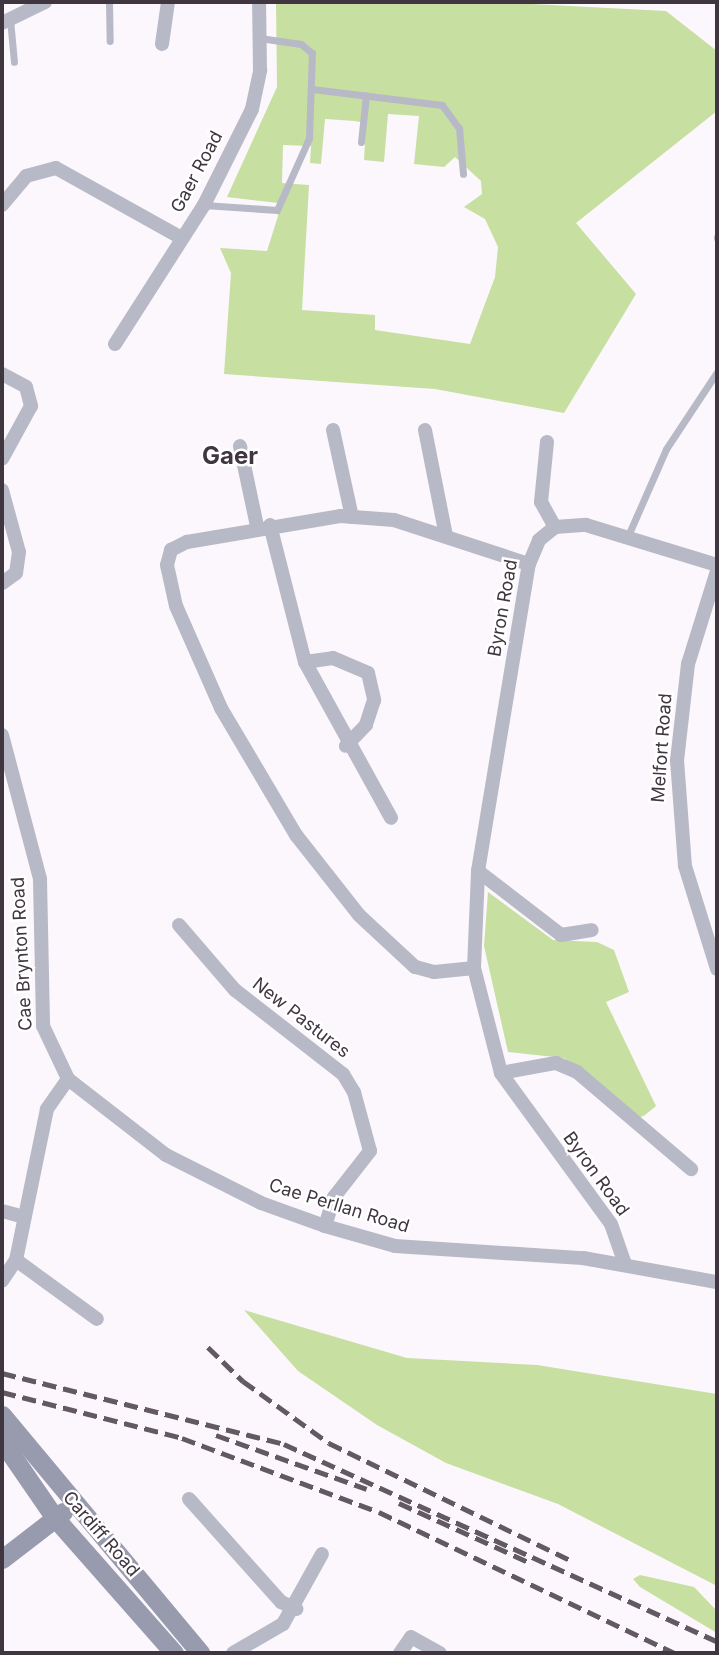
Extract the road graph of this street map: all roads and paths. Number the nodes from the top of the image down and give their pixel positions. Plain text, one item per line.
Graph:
1 (45, 2) edge
2 (109, 2) edge
3 (168, 2) edge
4 (259, 2) edge
5 (22, 6) edge
6 (6, 21) edge
7 (258, 38) junction
8 (110, 41) dead end
9 (162, 44) dead end
10 (14, 62) dead end
11 (312, 89) junction
12 (366, 95) junction
13 (362, 142) dead end
14 (463, 174) dead end
15 (2, 205) edge
16 (204, 205) junction
17 (183, 238) junction
18 (115, 344) dead end
19 (717, 372) edge
20 (2, 374) edge
21 (333, 430) dead end
22 (425, 430) dead end
23 (548, 442) dead end
24 (240, 446) dead end
25 (2, 459) edge
26 (2, 490) edge
27 (352, 517) junction
28 (263, 525) junction
29 (555, 527) junction
30 (446, 536) junction
31 (626, 538) junction
32 (529, 564) junction
33 (717, 568) edge
34 (2, 583) edge
35 (305, 662) junction
36 (2, 735) edge
37 (346, 746) junction
38 (391, 818) dead end
39 (478, 871) junction
40 (179, 925) dead end
41 (592, 930) dead end
42 (474, 968) junction
43 (717, 969) edge
44 (501, 1073) junction
45 (68, 1079) junction
46 (691, 1169) dead end
47 (2, 1211) edge
48 (24, 1217) junction
49 (325, 1226) junction
50 (16, 1260) junction
51 (625, 1264) junction
52 (2, 1281) edge
53 (717, 1282) edge
54 (97, 1318) dead end
55 (2, 1415) edge
56 (8, 1448) edge
57 (189, 1499) dead end
58 (75, 1504) junction
59 (55, 1518) junction
60 (321, 1554) dead end
61 (2, 1559) edge
62 (296, 1609) junction
63 (174, 1653) edge
64 (200, 1653) edge
65 (233, 1653) edge
66 (400, 1653) edge
67 (440, 1653) edge

1 - 5 street
2 - 8 lane
3 - 9 street
4 - 7 street, Gaer Road
5 - 6 street
6 - 10 lane
7 - 11 lane
7 - 16 street, Gaer Road
11 - 12 lane
11 - 16 lane
12 - 13 lane
12 - 14 lane
15 - 17 street
16 - 17 street, Gaer Road
17 - 18 street, Gaer Road
19 - 31 lane
20 - 25 street
21 - 27 street
22 - 30 street
23 - 29 street
24 - 28 street
26 - 34 street
27 - 28 street
27 - 30 street
28 - 35 street
28 - 42 street
29 - 31 street
29 - 32 street, Byron Road
30 - 32 street
31 - 33 street
32 - 39 street, Byron Road
33 - 43 street, Melfort Road
35 - 37 street
35 - 37 street
36 - 45 street, Cae Brynton Road
37 - 38 street
39 - 41 street
39 - 42 street, Byron Road
40 - 49 street, New Pastures
42 - 44 street, Byron Road
44 - 46 street
44 - 51 street, Byron Road
45 - 48 street
45 - 49 street, Cae Perllan Road
47 - 48 street
48 - 50 street
49 - 51 street, Cae Perllan Road
50 - 52 street
50 - 54 street
51 - 53 street, Cae Perllan Road
55 - 58 main road, Cardiff Road
56 - 59 main road, Cardiff Road
57 - 62 street
58 - 59 main road
58 - 64 main road, Cardiff Road
59 - 61 main road
59 - 63 main road, Cardiff Road
60 - 62 street
62 - 65 street
66 - 67 street

